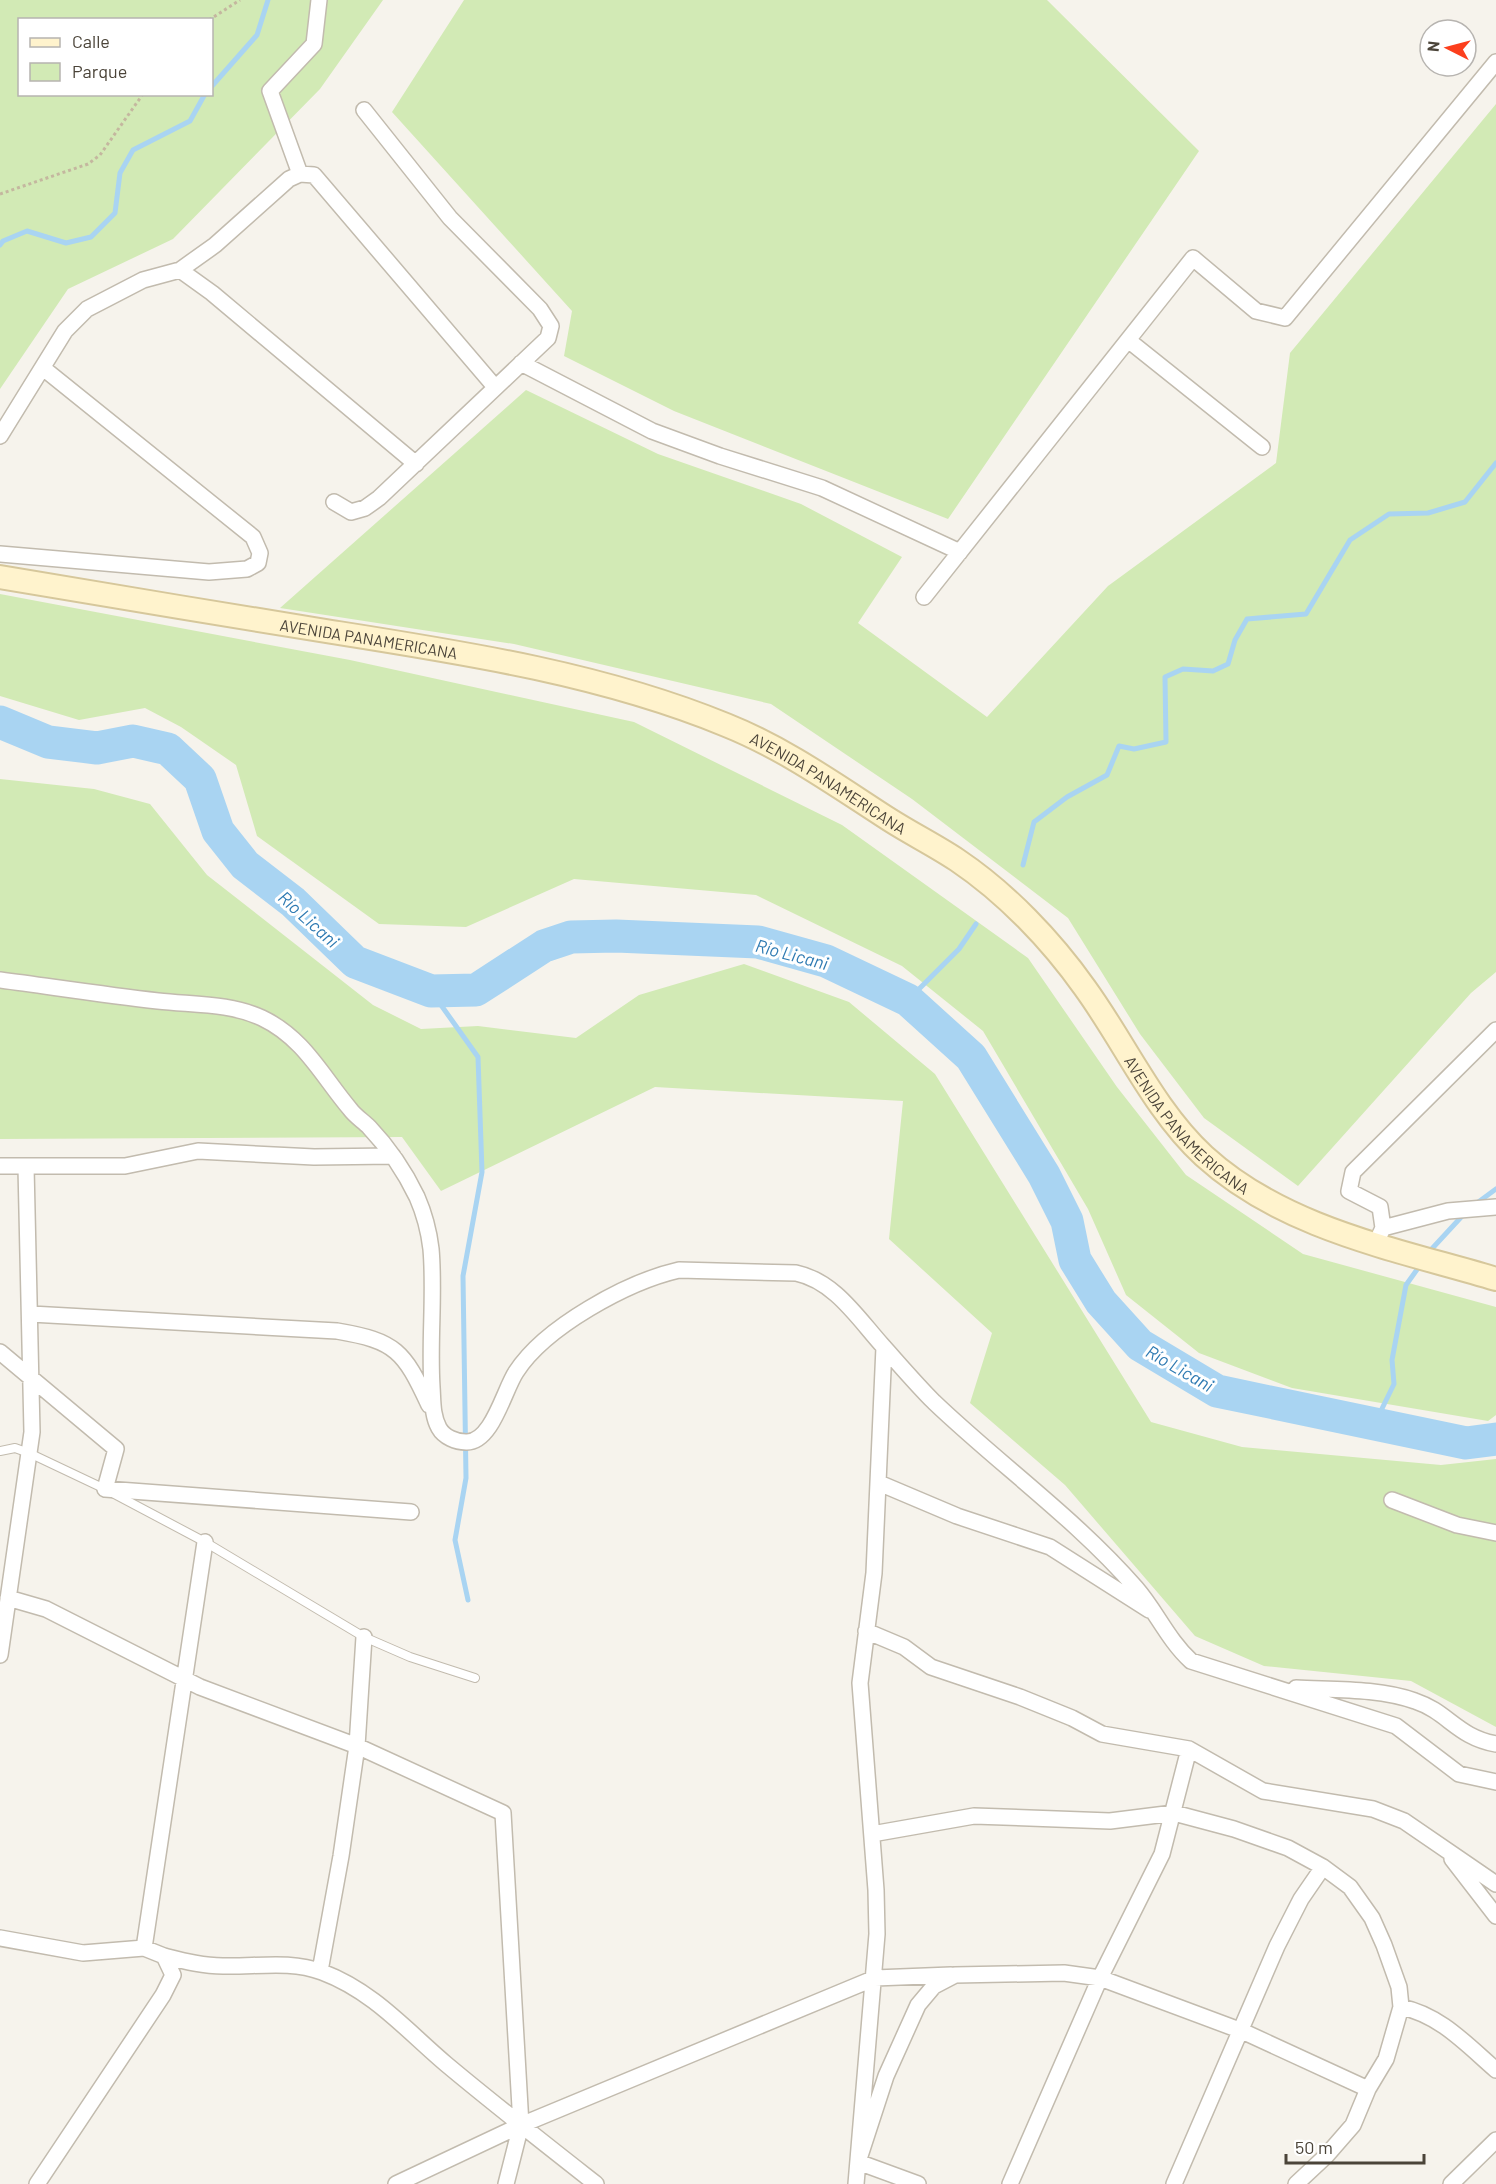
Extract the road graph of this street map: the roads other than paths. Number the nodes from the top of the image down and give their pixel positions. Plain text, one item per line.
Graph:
1 (319, 0) edge
2 (1496, 63) edge
3 (364, 110) dead end
4 (300, 174) junction
5 (180, 270) junction
6 (1128, 340) junction
7 (521, 363) junction
8 (43, 368) junction
9 (495, 387) junction
10 (0, 436) edge
11 (1262, 447) dead end
12 (416, 464) junction
13 (334, 502) dead end
14 (960, 552) junction
15 (0, 554) edge
16 (0, 577) edge
17 (924, 597) dead end
18 (0, 980) edge
19 (1496, 1030) edge
20 (393, 1156) junction
21 (0, 1166) edge
22 (26, 1167) junction
23 (1496, 1207) edge
24 (1381, 1239) junction
25 (1496, 1279) edge
26 (31, 1314) junction
27 (884, 1347) junction
28 (0, 1352) edge
29 (32, 1381) junction
30 (434, 1416) junction
31 (0, 1451) edge
32 (29, 1453) junction
33 (879, 1483) junction
34 (105, 1489) junction
35 (1392, 1500) dead end
36 (411, 1512) dead end
37 (1496, 1533) edge
38 (205, 1542) junction
39 (8, 1598) junction
40 (1159, 1616) junction
41 (866, 1631) junction
42 (364, 1637) junction
43 (0, 1655) edge
44 (475, 1678) dead end
45 (184, 1680) junction
46 (1263, 1685) junction
47 (1496, 1744) edge
48 (357, 1746) junction
49 (1189, 1749) junction
50 (1496, 1782) edge
51 (1174, 1813) junction
52 (872, 1833) junction
53 (1444, 1848) junction
54 (1323, 1867) junction
55 (1496, 1884) edge
56 (1496, 1916) edge
57 (0, 1938) edge
58 (144, 1948) junction
59 (164, 1956) junction
60 (320, 1971) junction
61 (955, 1975) junction
62 (874, 1978) junction
63 (1100, 1978) junction
64 (1401, 2007) junction
65 (1242, 2031) junction
66 (1496, 2070) edge
67 (1368, 2089) junction
68 (521, 2125) junction
69 (1496, 2140) edge
70 (858, 2162) junction
71 (37, 2184) edge
72 (396, 2184) edge
73 (506, 2184) edge
74 (596, 2184) edge
75 (856, 2184) edge
76 (918, 2184) edge
77 (1011, 2184) edge
78 (1174, 2184) edge
79 (1296, 2184) edge
80 (1450, 2184) edge

1 - 4 street
2 - 6 street
3 - 7 street
4 - 5 street
4 - 9 street
5 - 8 street
5 - 12 street
6 - 11 street
6 - 14 street
7 - 9 street
7 - 14 street
8 - 10 street
8 - 15 street
9 - 12 street
12 - 13 street
14 - 17 street
16 - 24 main road, AVENIDA PANAMERICANA
18 - 20 street
19 - 24 street
20 - 22 street
20 - 30 street
21 - 22 street
22 - 26 street
23 - 24 street
24 - 25 main road, AVENIDA PANAMERICANA
26 - 29 street
26 - 30 street
27 - 30 street
27 - 33 street
27 - 40 street
28 - 29 street
29 - 32 street
29 - 34 street
31 - 32 lane
32 - 34 lane
32 - 39 street
33 - 40 street
33 - 41 street
34 - 36 street
34 - 38 lane
35 - 37 street
38 - 42 lane
38 - 45 street
39 - 43 street
39 - 45 street
40 - 46 street
41 - 49 street
41 - 52 street
42 - 44 lane
42 - 48 street
45 - 48 street
45 - 58 street
46 - 47 street
46 - 50 street
48 - 60 street
48 - 68 street
49 - 51 street
49 - 53 street
51 - 52 street
51 - 54 street
51 - 63 street
52 - 62 street
53 - 55 street
53 - 56 street
54 - 64 street
54 - 65 street
57 - 58 street
58 - 59 street
59 - 60 street
59 - 71 street
60 - 68 street
61 - 62 street
61 - 63 street
61 - 70 street
62 - 68 street
62 - 70 street
63 - 65 street
63 - 77 street
64 - 66 street
64 - 67 street
65 - 67 street
65 - 78 street
67 - 79 street
68 - 72 street
68 - 73 street
68 - 74 street
69 - 80 street
70 - 75 street
70 - 76 street

